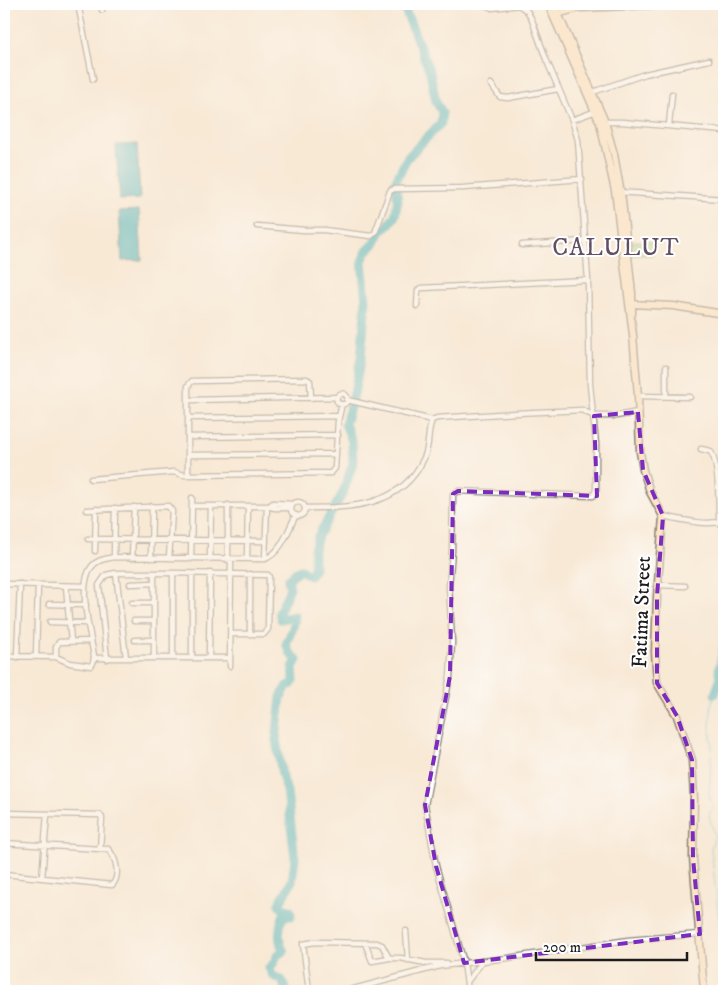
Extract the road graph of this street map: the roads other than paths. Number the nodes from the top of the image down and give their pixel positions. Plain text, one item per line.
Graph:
1 (78, 4) edge
2 (101, 4) edge
3 (486, 4) edge
4 (548, 4) edge
5 (554, 4) edge
6 (677, 4) edge
7 (102, 10) dead end
8 (556, 14) junction
9 (709, 60) dead end
10 (93, 79) dead end
11 (490, 84) dead end
12 (558, 88) junction
13 (590, 93) junction
14 (672, 94) dead end
15 (597, 110) junction
16 (572, 120) junction
17 (602, 123) junction
18 (670, 126) junction
19 (724, 131) edge
20 (582, 179) junction
21 (618, 191) junction
22 (724, 199) edge
23 (257, 226) dead end
24 (586, 241) junction
25 (522, 245) dead end
26 (588, 280) junction
27 (631, 304) junction
28 (417, 306) dead end
29 (724, 314) edge
30 (666, 367) dead end
31 (638, 396) junction
32 (666, 396) junction
33 (337, 397) junction
34 (311, 398) junction
35 (690, 398) dead end
36 (190, 400) junction
37 (349, 401) junction
38 (342, 404) junction
39 (638, 412) junction
40 (339, 416) junction
41 (594, 416) junction
42 (190, 418) junction
43 (432, 420) junction
44 (338, 435) junction
45 (189, 437) junction
46 (701, 449) dead end
47 (336, 454) junction
48 (189, 455) junction
49 (188, 474) junction
50 (91, 479) dead end
51 (192, 498) dead end
52 (152, 506) junction
53 (192, 506) junction
54 (211, 506) junction
55 (228, 506) junction
56 (248, 506) junction
57 (268, 506) junction
58 (292, 506) junction
59 (134, 507) junction
60 (114, 508) junction
61 (305, 508) junction
62 (86, 510) dead end
63 (96, 510) junction
64 (296, 515) junction
65 (663, 516) junction
66 (721, 522) edge
67 (88, 540) dead end
68 (96, 540) junction
69 (114, 540) junction
70 (133, 540) junction
71 (152, 540) junction
72 (170, 540) junction
73 (210, 541) junction
74 (228, 541) junction
75 (248, 541) junction
76 (266, 541) junction
77 (191, 542) junction
78 (95, 551) dead end
79 (114, 557) junction
80 (132, 558) junction
81 (151, 558) junction
82 (169, 558) junction
83 (191, 559) junction
84 (210, 559) junction
85 (247, 559) junction
86 (265, 559) junction
87 (230, 560) junction
88 (116, 573) junction
89 (154, 573) junction
90 (173, 573) junction
91 (192, 574) junction
92 (210, 574) junction
93 (232, 574) junction
94 (250, 574) junction
95 (4, 584) edge
96 (20, 584) junction
97 (130, 584) dead end
98 (154, 584) junction
99 (38, 585) junction
100 (657, 585) junction
101 (66, 586) junction
102 (85, 586) junction
103 (685, 586) dead end
104 (154, 602) junction
105 (132, 603) dead end
106 (49, 604) dead end
107 (68, 604) junction
108 (86, 604) junction
109 (134, 621) dead end
110 (154, 621) junction
111 (50, 622) dead end
112 (88, 623) junction
113 (70, 624) junction
114 (230, 634) junction
115 (250, 634) junction
116 (135, 640) dead end
117 (154, 640) junction
118 (71, 641) junction
119 (91, 641) junction
120 (4, 656) edge
121 (17, 657) junction
122 (36, 657) junction
123 (56, 657) junction
124 (154, 657) junction
125 (94, 658) junction
126 (107, 658) junction
127 (126, 658) junction
128 (173, 658) junction
129 (192, 658) junction
130 (209, 658) junction
131 (230, 658) junction
132 (230, 666) dead end
133 (4, 813) edge
134 (47, 814) junction
135 (4, 843) edge
136 (44, 846) junction
137 (100, 849) junction
138 (4, 874) edge
139 (42, 878) junction
140 (406, 931) dead end
141 (700, 934) junction
142 (365, 943) junction
143 (389, 958) junction
144 (408, 960) junction
145 (482, 962) junction
146 (464, 963) junction
147 (451, 964) junction
148 (467, 983) junction
149 (309, 991) edge
150 (346, 991) edge
151 (468, 991) edge
152 (704, 991) edge

1 - 10 street
2 - 7 street
3 - 12 street
4 - 8 street
5 - 8 street
6 - 8 street
8 - 13 street
9 - 13 street
11 - 12 street
12 - 16 street
13 - 15 street
14 - 18 street
15 - 16 street
15 - 17 street
16 - 20 street
17 - 18 street
17 - 21 street
18 - 19 street
20 - 23 street
20 - 24 street
21 - 22 street
21 - 27 street
24 - 25 street
24 - 26 street
26 - 28 street
26 - 41 street
27 - 29 street
27 - 31 street
30 - 32 street
31 - 32 street
31 - 39 street
32 - 35 street
33 - 34 street
33 - 37 street
33 - 38 street
34 - 36 street
34 - 36 street
36 - 42 street
37 - 38 street
37 - 43 street
38 - 40 street
39 - 41 street
39 - 65 street
40 - 42 street
40 - 44 street
41 - 43 street
41 - 146 street
42 - 45 street
43 - 61 street
44 - 45 street
44 - 47 street
45 - 48 street
46 - 66 street
47 - 48 street
47 - 49 street
48 - 49 street
49 - 50 street
51 - 53 street
52 - 59 street
52 - 71 street
52 - 72 street
53 - 54 street
53 - 77 street
54 - 55 street
54 - 73 street
55 - 56 street
55 - 74 street
56 - 57 street
56 - 75 street
57 - 58 street
57 - 76 street
58 - 61 street
58 - 64 street
59 - 60 street
59 - 70 street
60 - 63 street
60 - 69 street
61 - 64 street
62 - 63 street
63 - 68 street
64 - 86 street
65 - 66 street
65 - 100 street, Fatima Street
67 - 68 street
68 - 69 street
68 - 78 street
69 - 70 street
69 - 79 street
70 - 71 street
70 - 80 street
71 - 72 street
71 - 81 street
72 - 77 street
72 - 82 street
73 - 74 street
73 - 77 street
73 - 84 street
74 - 75 street
74 - 87 street
75 - 76 street
75 - 85 street
76 - 86 street
77 - 83 street
79 - 80 street
79 - 102 street
80 - 81 street
81 - 82 street
82 - 83 street
83 - 84 street
84 - 87 street
85 - 86 street
85 - 87 street
87 - 93 street
88 - 89 street
88 - 126 street
88 - 127 street
89 - 90 street
89 - 98 street
90 - 91 street
90 - 128 street
91 - 92 street
91 - 129 street
92 - 93 street
92 - 130 street
93 - 94 street
93 - 114 street
94 - 115 street
94 - 115 street
95 - 96 street
96 - 99 street
96 - 121 street
97 - 98 street
98 - 104 street
99 - 101 street
99 - 122 street
100 - 103 street
100 - 141 street, Fatima Street
101 - 102 street
101 - 107 street
102 - 108 street
104 - 105 street
104 - 110 street
106 - 107 street
107 - 108 street
107 - 113 street
108 - 112 street
109 - 110 street
110 - 117 street
111 - 113 street
112 - 113 street
112 - 119 street
113 - 118 street
114 - 115 street
114 - 131 street
116 - 117 street
117 - 124 street
118 - 119 street
118 - 123 street
119 - 125 street
120 - 121 street
121 - 122 street
122 - 123 street
123 - 125 street
124 - 127 street
124 - 128 street
125 - 126 street
126 - 127 street
128 - 129 street
129 - 130 street
130 - 131 street
131 - 132 street
133 - 134 street
134 - 136 street
134 - 137 street
135 - 136 street
136 - 137 street
136 - 139 street
137 - 139 street
138 - 139 street
140 - 144 street
141 - 145 street
141 - 152 street, Fatima Street
142 - 143 street
142 - 143 street
142 - 149 street
143 - 144 street
144 - 147 street
145 - 146 street
145 - 148 street
146 - 147 street
146 - 148 street
147 - 150 street
148 - 151 street

